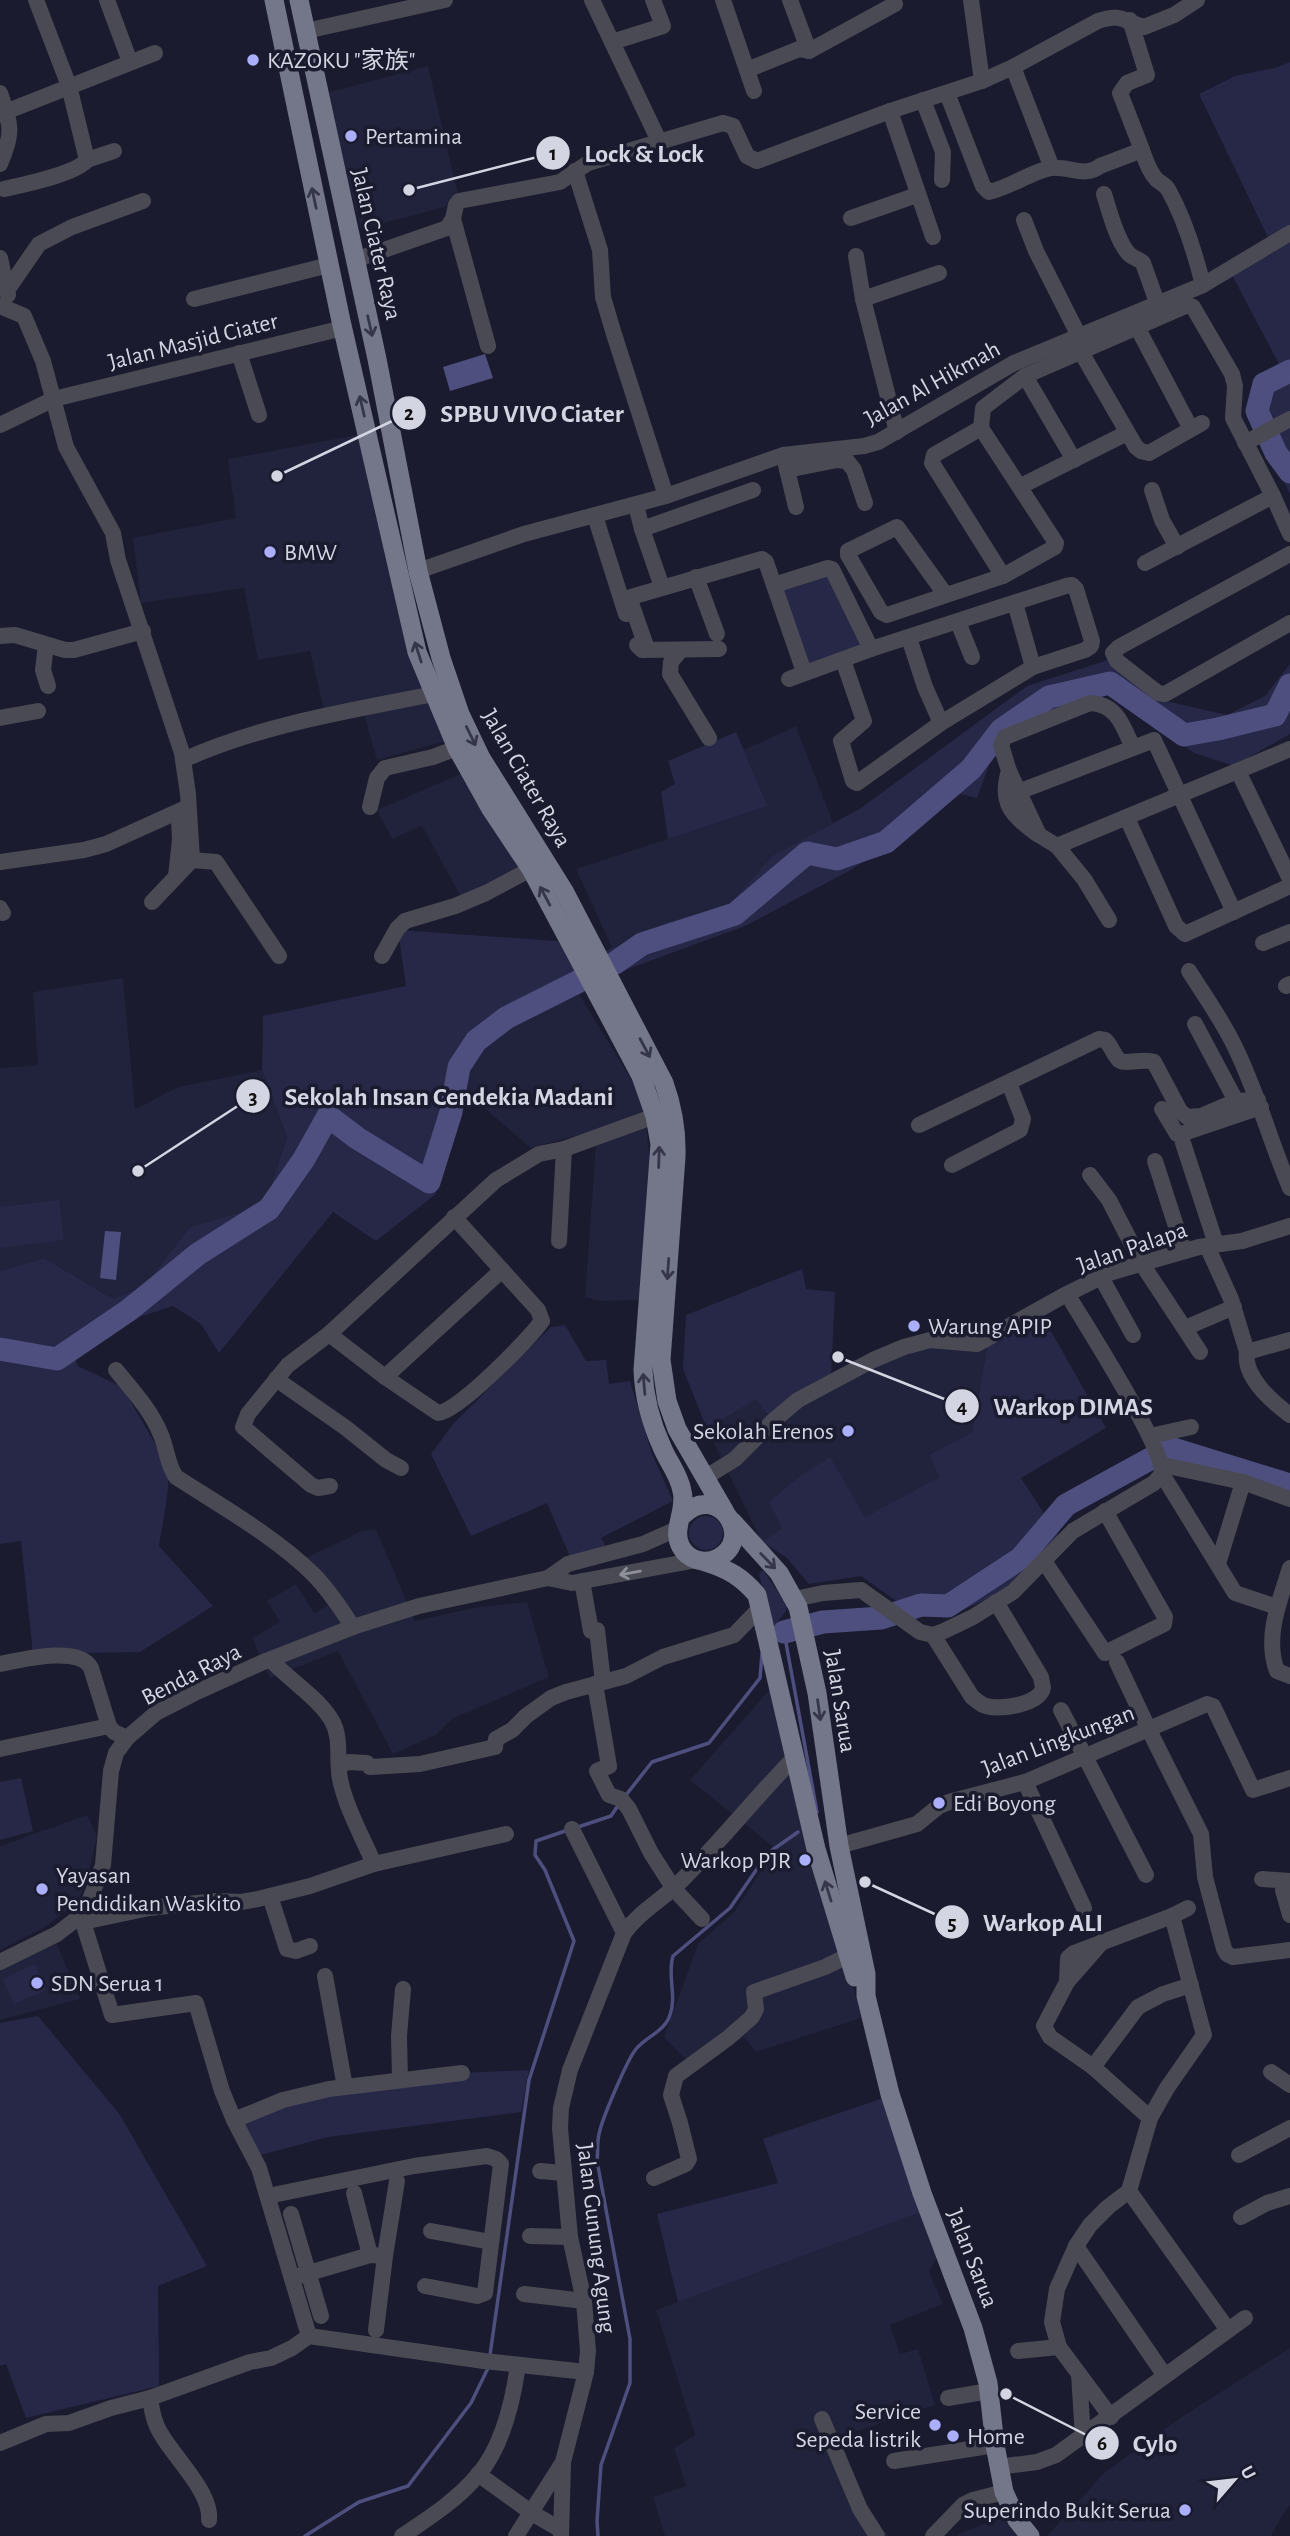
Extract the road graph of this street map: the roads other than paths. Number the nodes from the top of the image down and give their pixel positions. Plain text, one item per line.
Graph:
1 (36, 0) edge
2 (107, 0) edge
3 (274, 0) edge
4 (299, 0) edge
5 (445, 0) edge
6 (592, 0) edge
7 (653, 0) edge
8 (723, 0) edge
9 (790, 0) edge
10 (971, 0) edge
11 (1197, 0) edge
12 (895, 4) dead end
13 (1130, 20) junction
14 (306, 31) junction
15 (612, 43) junction
16 (809, 51) junction
17 (155, 53) dead end
18 (130, 62) junction
19 (1013, 67) junction
20 (747, 70) junction
21 (982, 81) junction
22 (69, 86) junction
23 (754, 91) dead end
24 (0, 93) edge
25 (947, 93) junction
26 (923, 100) junction
27 (322, 108) junction
28 (890, 111) junction
29 (3, 112) edge
30 (297, 113) junction
31 (660, 143) junction
32 (1142, 150) junction
33 (114, 151) dead end
34 (87, 160) junction
35 (0, 164) edge
36 (1052, 168) junction
37 (575, 171) junction
38 (942, 180) dead end
39 (4, 189) dead end
40 (1104, 194) dead end
41 (917, 195) junction
42 (143, 201) dead end
43 (851, 218) dead end
44 (453, 219) junction
45 (1024, 220) dead end
46 (1290, 233) edge
47 (933, 237) dead end
48 (856, 256) dead end
49 (0, 258) edge
50 (355, 260) junction
51 (329, 265) junction
52 (939, 273) dead end
53 (1203, 285) junction
54 (8, 289) junction
55 (194, 299) dead end
56 (863, 299) junction
57 (1158, 305) junction
58 (4, 307) edge
59 (1137, 327) junction
60 (343, 328) junction
61 (1080, 344) junction
62 (488, 346) dead end
63 (239, 353) junction
64 (377, 359) junction
65 (352, 363) junction
66 (1025, 376) junction
67 (54, 399) junction
68 (259, 415) dead end
69 (1287, 421) edge
70 (0, 425) edge
71 (981, 428) junction
72 (897, 432) junction
73 (1127, 433) junction
74 (1250, 441) junction
75 (1074, 460) junction
76 (785, 463) junction
77 (1021, 486) junction
78 (753, 490) dead end
79 (1152, 490) dead end
80 (666, 496) junction
81 (1273, 496) junction
82 (865, 503) dead end
83 (636, 505) junction
84 (796, 507) dead end
85 (595, 516) junction
86 (642, 528) junction
87 (1290, 534) edge
88 (1177, 547) junction
89 (1290, 554) edge
90 (1145, 563) dead end
91 (418, 571) junction
92 (1003, 576) junction
93 (696, 577) junction
94 (774, 585) junction
95 (662, 587) junction
96 (946, 594) junction
97 (1015, 603) junction
98 (958, 622) junction
99 (1290, 623) edge
100 (143, 631) junction
101 (0, 636) edge
102 (909, 638) junction
103 (46, 645) junction
104 (646, 646) dead end
105 (871, 649) junction
106 (681, 650) junction
107 (972, 657) dead end
108 (843, 660) junction
109 (1033, 667) junction
110 (48, 686) dead end
111 (434, 694) junction
112 (38, 710) dead end
113 (0, 718) edge
114 (941, 723) junction
115 (709, 738) dead end
116 (457, 748) junction
117 (1133, 748) junction
118 (1290, 749) edge
119 (183, 760) junction
120 (1009, 771) junction
121 (1238, 771) junction
122 (1018, 792) junction
123 (1181, 795) junction
124 (370, 807) dead end
125 (184, 809) junction
126 (1127, 818) junction
127 (1040, 835) junction
128 (1057, 846) junction
129 (191, 860) junction
130 (0, 862) edge
131 (531, 869) junction
132 (176, 876) junction
133 (1290, 879) edge
134 (1290, 886) edge
135 (152, 902) dead end
136 (1234, 912) junction
137 (1110, 920) dead end
138 (1290, 932) edge
139 (1264, 943) dead end
140 (586, 953) junction
141 (279, 956) dead end
142 (382, 956) dead end
143 (1189, 971) dead end
144 (606, 992) junction
145 (1195, 1024) dead end
146 (1009, 1083) junction
147 (1236, 1101) junction
148 (1259, 1104) junction
149 (1162, 1109) dead end
150 (655, 1116) junction
151 (919, 1125) dead end
152 (1183, 1143) dead end
153 (564, 1149) junction
154 (1155, 1161) dead end
155 (952, 1165) dead end
156 (1090, 1175) dead end
157 (1290, 1188) edge
158 (454, 1217) junction
159 (1290, 1226) edge
160 (559, 1241) dead end
161 (1211, 1245) junction
162 (1184, 1251) junction
163 (1142, 1264) junction
164 (502, 1270) junction
165 (1101, 1277) junction
166 (1072, 1302) dead end
167 (1234, 1307) junction
168 (1185, 1328) junction
169 (329, 1334) junction
170 (1133, 1335) dead end
171 (1290, 1340) edge
172 (1200, 1352) dead end
173 (1247, 1352) junction
174 (116, 1370) dead end
175 (385, 1377) junction
176 (276, 1379) junction
177 (1290, 1415) edge
178 (1191, 1427) dead end
179 (1151, 1438) junction
180 (401, 1468) dead end
181 (1162, 1468) junction
182 (706, 1477) junction
183 (1243, 1482) junction
184 (330, 1486) dead end
185 (683, 1493) junction
186 (1290, 1499) edge
187 (1105, 1511) junction
188 (728, 1516) junction
189 (680, 1522) junction
190 (1044, 1560) junction
191 (701, 1561) junction
192 (1218, 1564) junction
193 (1290, 1568) edge
194 (548, 1578) junction
195 (582, 1581) junction
196 (996, 1602) junction
197 (796, 1603) junction
198 (761, 1607) junction
199 (1277, 1607) junction
200 (354, 1627) junction
201 (933, 1635) junction
202 (271, 1660) junction
203 (1117, 1662) dead end
204 (0, 1664) edge
205 (1290, 1676) edge
206 (599, 1683) junction
207 (1061, 1710) dead end
208 (109, 1726) junction
209 (1149, 1730) junction
210 (127, 1738) junction
211 (0, 1749) edge
212 (1084, 1756) junction
213 (794, 1758) junction
214 (339, 1765) junction
215 (1290, 1778) edge
216 (1025, 1782) junction
217 (572, 1829) dead end
218 (506, 1834) dead end
219 (839, 1846) junction
220 (374, 1864) junction
221 (1146, 1875) dead end
222 (1262, 1879) dead end
223 (1289, 1881) edge
224 (674, 1889) junction
225 (270, 1896) junction
226 (1084, 1908) dead end
227 (1188, 1908) dead end
228 (1290, 1915) edge
229 (1172, 1916) junction
230 (702, 1919) dead end
231 (81, 1920) junction
232 (624, 1933) junction
233 (310, 1947) dead end
234 (1290, 1950) edge
235 (854, 1953) junction
236 (0, 1962) edge
237 (324, 1976) dead end
238 (1191, 1985) junction
239 (403, 1989) dead end
240 (1093, 2067) junction
241 (1271, 2072) dead end
242 (461, 2073) dead end
243 (400, 2080) junction
244 (1290, 2085) edge
245 (345, 2087) junction
246 (1150, 2118) junction
247 (234, 2120) junction
248 (1290, 2129) edge
249 (1239, 2155) dead end
250 (540, 2171) dead end
251 (564, 2173) junction
252 (654, 2178) dead end
253 (397, 2181) dead end
254 (1129, 2191) junction
255 (354, 2193) dead end
256 (268, 2196) junction
257 (1290, 2196) edge
258 (291, 2214) dead end
259 (1241, 2217) dead end
260 (431, 2231) dead end
261 (530, 2236) dead end
262 (570, 2237) junction
263 (491, 2242) junction
264 (1076, 2246) junction
265 (377, 2255) junction
266 (300, 2276) junction
267 (425, 2286) dead end
268 (524, 2294) dead end
269 (584, 2301) junction
270 (321, 2316) dead end
271 (1245, 2318) dead end
272 (376, 2330) dead end
273 (1228, 2330) junction
274 (309, 2336) junction
275 (1059, 2347) junction
276 (1018, 2351) dead end
277 (518, 2365) junction
278 (586, 2372) junction
279 (1079, 2374) junction
280 (1165, 2376) junction
281 (989, 2391) junction
282 (150, 2398) junction
283 (948, 2398) dead end
284 (1111, 2417) junction
285 (822, 2419) dead end
286 (1083, 2438) junction
287 (0, 2443) edge
288 (995, 2445) junction
289 (894, 2461) dead end
290 (563, 2462) junction
291 (998, 2467) junction
292 (478, 2474) junction
293 (1004, 2492) junction
294 (532, 2513) junction
295 (209, 2519) dead end
296 (561, 2533) edge
297 (402, 2536) edge
298 (516, 2536) edge
299 (877, 2536) edge
300 (933, 2536) edge
301 (1030, 2536) edge

1 - 22 street
2 - 18 street
3 - 30 main road, Jalan Ciater Raya
4 - 14 main road, Jalan Ciater Raya
5 - 14 street
6 - 15 street
7 - 15 street
8 - 20 street
9 - 16 street
10 - 21 street
11 - 13 street
12 - 16 street
13 - 19 street
13 - 32 street
14 - 27 main road, Jalan Ciater Raya
15 - 31 street
16 - 20 street
17 - 18 street
18 - 22 street
19 - 21 street
19 - 36 street
20 - 23 street
21 - 25 street
22 - 29 street
22 - 34 street
24 - 29 street
25 - 26 street
25 - 36 street
26 - 28 street
26 - 38 street
27 - 30 main road
27 - 50 main road, Jalan Ciater Raya
28 - 31 street
28 - 41 street
29 - 35 street
51 -> 30 main road, Jalan Ciater Raya
31 - 37 street
32 - 36 street
32 - 53 street
33 - 34 street
34 - 39 street
37 - 44 street
37 - 80 street
40 - 57 street
41 - 43 street
41 - 47 street
42 - 54 street
44 - 50 street
44 - 62 street
45 - 61 street
46 - 53 street, Jalan Al Hikmah
48 - 56 street
49 - 54 street
50 -> 64 main road, Jalan Ciater Raya
51 - 55 street
51 - 60 main road, Jalan Ciater Raya
52 - 56 street
53 - 57 street, Jalan Al Hikmah
54 - 58 street
56 - 72 street
57 - 61 street, Jalan Al Hikmah
58 - 67 street
59 - 61 street
59 - 73 street
59 - 74 street
60 - 63 street, Jalan Masjid Ciater
60 - 65 main road, Jalan Ciater Raya
61 - 66 street
61 - 72 street, Jalan Al Hikmah
61 - 73 street
63 - 67 street, Jalan Masjid Ciater
63 - 68 street
64 - 65 main road
64 - 91 main road, Jalan Ciater Raya
111 -> 65 main road, Jalan Ciater Raya
66 - 71 street
66 - 75 street
67 - 70 street, Jalan Masjid Ciater
67 - 100 street
69 - 74 street
71 - 77 street
71 - 92 street
72 - 76 street, Jalan Al Hikmah
73 - 75 street
74 - 81 street
75 - 77 street
76 - 80 street, Jalan Al Hikmah
76 - 82 street
76 - 84 street
77 - 92 street
78 - 86 street
79 - 88 street
80 - 83 street, Jalan Al Hikmah
81 - 87 street
81 - 88 street
83 - 85 street, Jalan Al Hikmah
83 - 86 street
85 - 91 street, Jalan Al Hikmah
85 - 106 street
86 - 95 street
88 - 90 street
89 - 99 street
91 -> 140 main road, Jalan Ciater Raya
92 - 96 street
93 - 94 street
93 - 95 street
93 - 106 street
94 - 105 street
94 - 108 street
95 - 104 street
96 - 96 street
97 - 98 street
97 - 109 street
97 - 109 street
98 - 102 street
98 - 107 street
100 - 103 street
100 - 119 street
101 - 103 street
102 - 105 street
102 - 114 street
103 - 110 street
105 - 108 street
106 - 115 street
108 - 114 street
109 - 114 street
111 - 116 main road, Jalan Ciater Raya
111 - 119 street
112 - 113 street
116 - 124 street
116 - 131 main road, Jalan Ciater Raya
117 - 120 street
117 - 122 street
117 - 123 street
118 - 121 street
119 - 125 street
120 - 122 street
120 - 127 street
121 - 123 street
121 - 133 street
122 - 127 street
123 - 126 street
123 - 136 street
125 - 129 street
125 - 130 street
125 - 132 street
126 - 128 street
126 - 136 street
127 - 128 street
128 - 137 street
129 - 132 street
129 - 141 street
140 -> 131 main road, Jalan Ciater Raya
131 - 142 street
132 - 135 street
134 - 136 street
138 - 139 street
140 - 144 main road, Jalan Ciater Raya
143 - 148 street
144 - 150 main road, Jalan Ciater Raya
144 -> 182 main road, Jalan Ciater Raya
145 - 147 street
146 - 147 street
146 - 151 street
146 - 155 street
147 - 148 street
148 - 149 street
148 - 157 street
150 - 153 street
185 -> 150 main road, Jalan Ciater Raya
152 - 161 street
153 - 158 street
153 - 160 street
154 - 162 street
156 - 163 street
158 - 164 street
158 - 169 street
159 - 161 street, Jalan Palapa
161 - 162 street, Jalan Palapa
161 - 167 street
162 - 163 street, Jalan Palapa
163 - 165 street, Jalan Palapa
163 - 168 street
164 - 175 street
164 - 175 street
165 - 170 street
165 - 182 street, Jalan Palapa
166 - 179 street
167 - 168 street
167 - 173 street
168 - 172 street
169 - 175 street
169 - 176 street
171 - 173 street
173 - 177 street
174 - 200 street
176 - 180 street
176 - 184 street
178 - 179 street
179 - 181 street
181 - 183 street
181 - 187 street
181 - 192 street
182 - 185 main road
182 - 188 main road, Jalan Ciater Raya
183 - 186 street
183 - 192 street
185 - 189 main road, Jalan Ciater Raya
187 - 190 street
187 - 190 street
188 - 189 main road
188 - 191 main road
188 -> 197 main road, Jalan Sarua
189 - 191 main road
189 - 194 street, Benda Raya
190 - 196 street
191 -> 195 street, Benda Raya
191 - 198 main road, Jalan Sarua
192 - 199 street
193 - 199 street
194 - 195 street, Benda Raya
194 - 200 street, Benda Raya
195 - 206 street
196 - 201 street
196 - 201 street
197 - 201 street
197 -> 219 main road, Jalan Sarua
198 - 206 street
198 - 213 main road, Jalan Sarua
199 - 205 street
200 - 202 street, Benda Raya
202 - 210 street, Benda Raya
202 - 214 street
203 - 209 street
204 - 208 street
206 - 214 street
206 - 224 street
207 - 212 street
208 - 210 street
208 - 211 street
209 - 212 street, Jalan Lingkungan
209 - 215 street, Jalan Lingkungan
209 - 234 street
210 - 231 street, Benda Raya
212 - 216 street, Jalan Lingkungan
212 - 221 street
213 - 224 street, Jalan Gunung Agung
235 -> 213 main road, Jalan Sarua
214 - 220 street
216 - 219 street, Jalan Lingkungan
216 - 226 street
217 - 232 street
218 - 220 street
219 - 235 main road, Jalan Sarua
220 - 225 street
222 - 223 street
223 - 228 street
224 - 230 street
224 - 232 street, Jalan Gunung Agung
225 - 231 street
225 - 233 street
227 - 229 street
229 - 238 street
229 - 240 street
231 - 236 street, Benda Raya
231 - 247 street
232 - 251 street, Jalan Gunung Agung
235 - 252 street
235 - 281 main road, Jalan Sarua
237 - 245 street
238 - 240 street
238 - 246 street
239 - 243 street
240 - 246 street
241 - 244 street
242 - 243 street
243 - 245 street
245 - 247 street
246 - 254 street
247 - 256 street
248 - 249 street
250 - 251 street
251 - 262 street, Jalan Gunung Agung
253 - 265 street
254 - 264 street
254 - 273 street
255 - 265 street
256 - 263 street
256 - 266 street
257 - 259 street
258 - 266 street
260 - 263 street
261 - 262 street
262 - 269 street, Jalan Gunung Agung
263 - 267 street
264 - 275 street
264 - 280 street
265 - 266 street
265 - 272 street
266 - 270 street
266 - 274 street
268 - 269 street
269 - 278 street, Jalan Gunung Agung
271 - 273 street
273 - 280 street
274 - 277 street
274 - 282 street
275 - 276 street
275 - 279 street
277 - 278 street
277 - 292 street
278 - 290 street, Jalan Gunung Agung
279 - 284 street
279 - 286 street
280 - 284 street
281 - 283 street
281 - 288 main road, Jalan Sarua
282 - 287 street
282 - 295 street
284 - 286 street
285 - 299 street
286 - 291 street
288 - 289 street
288 - 291 main road, Jalan Sarua
290 - 294 street, Jalan Gunung Agung
290 - 296 street
291 - 293 main road, Jalan Sarua
292 - 294 street
292 - 297 street
293 - 300 street
293 - 301 main road, Jalan Sarua
294 - 296 street
294 - 298 street, Jalan Gunung Agung

